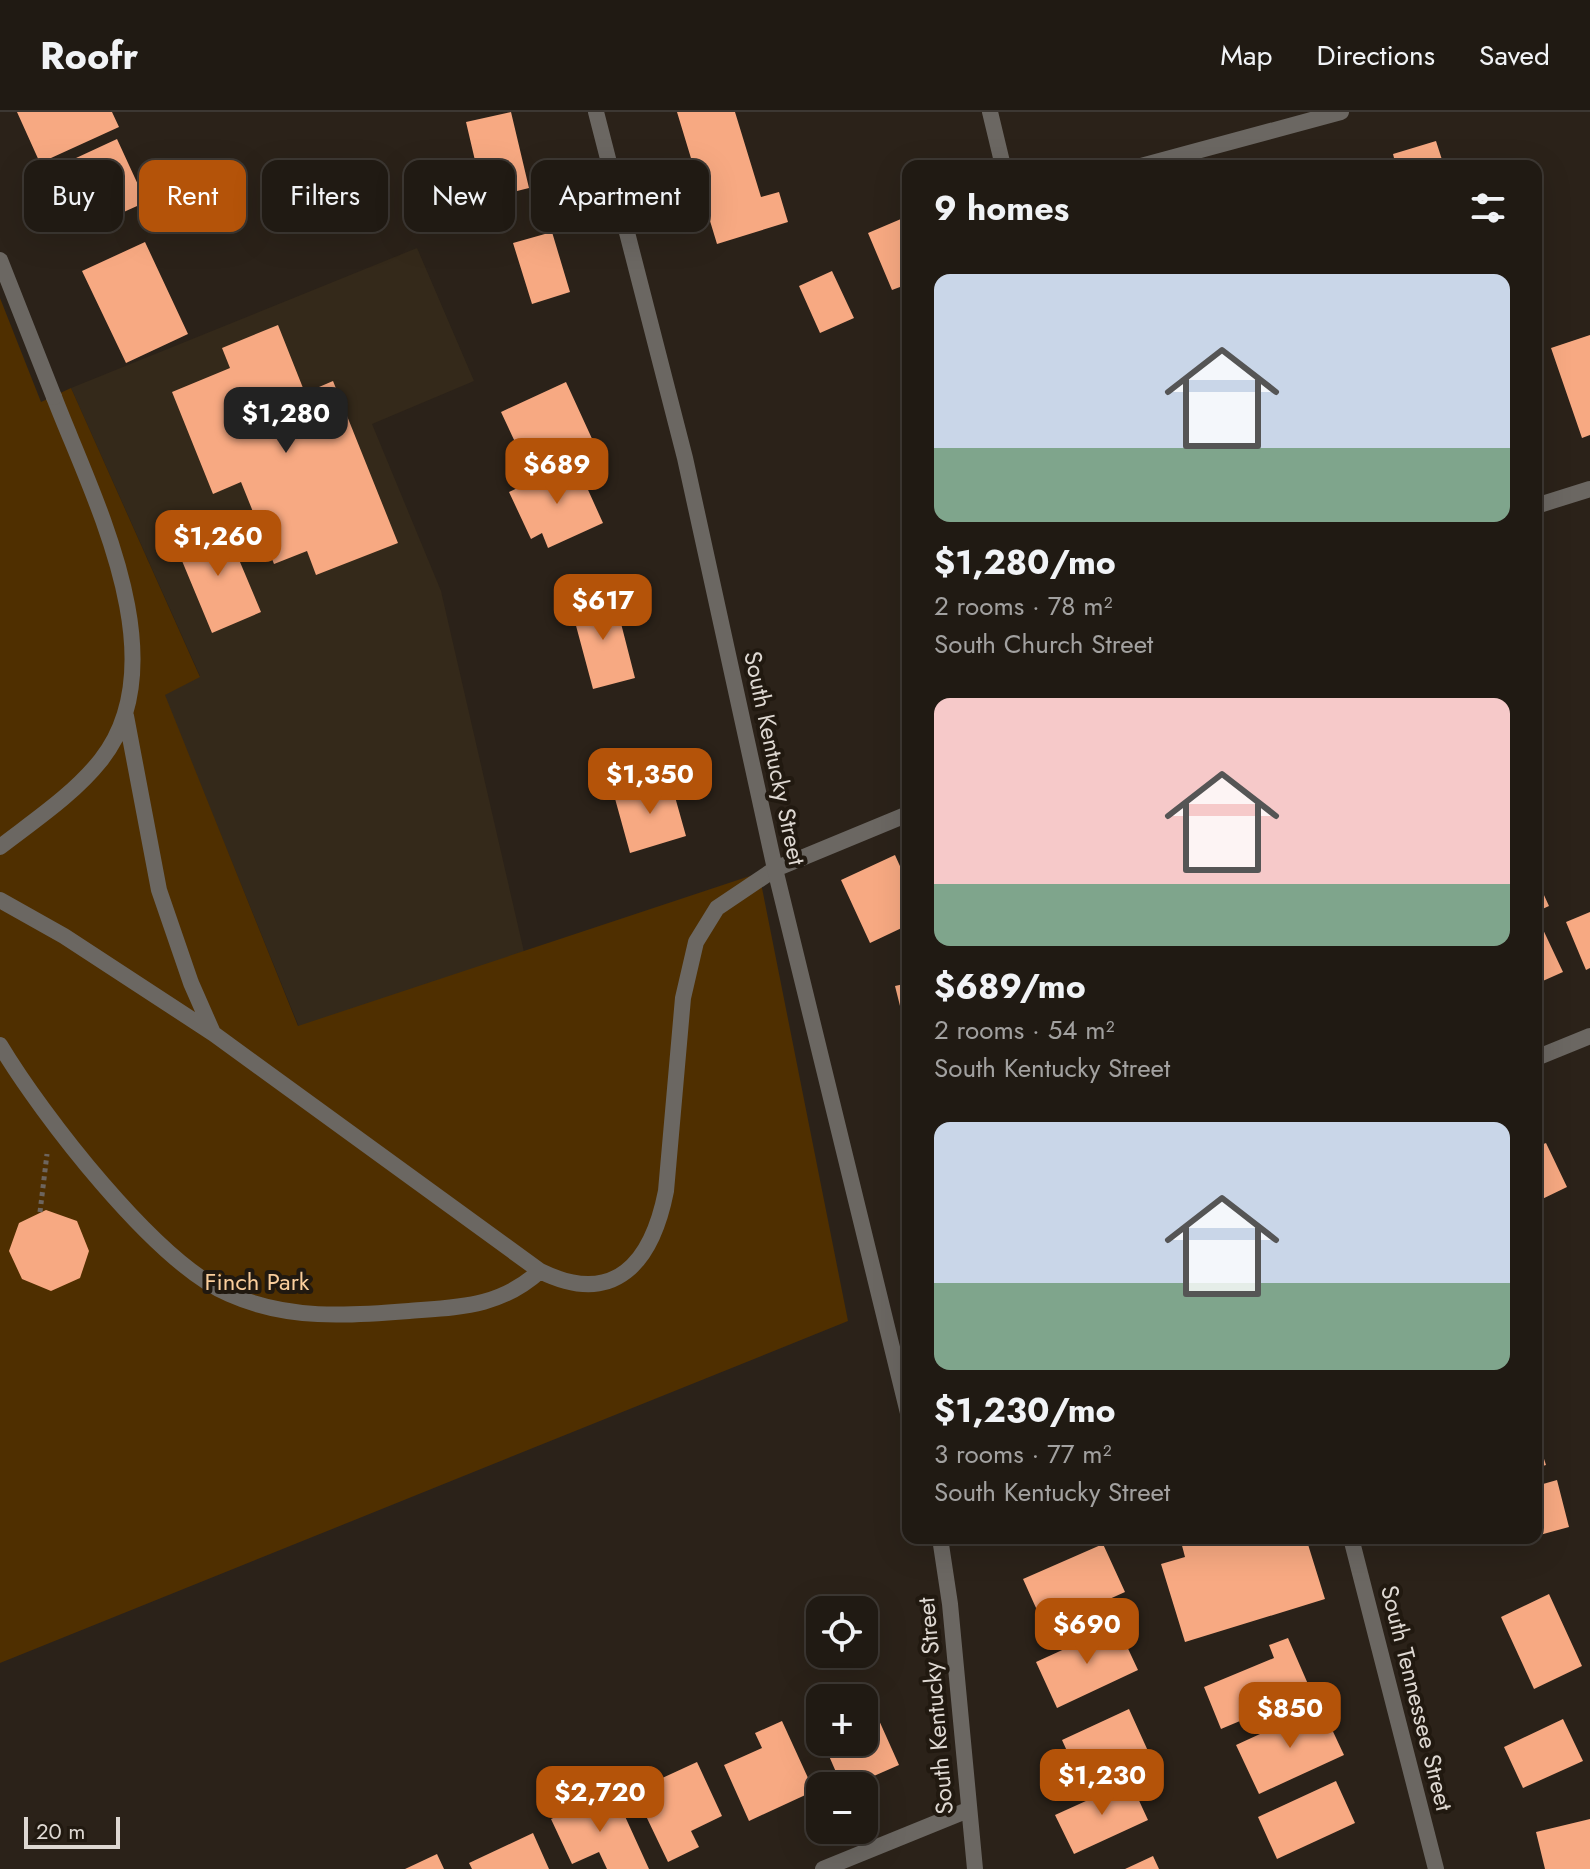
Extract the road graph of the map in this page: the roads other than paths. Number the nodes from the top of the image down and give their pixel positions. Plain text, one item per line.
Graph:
1 (596, 112) edge
2 (990, 112) edge
3 (1341, 112) edge
4 (1002, 160) edge
5 (1163, 160) edge
6 (0, 260) edge
7 (1590, 489) edge
8 (1542, 504) edge
9 (126, 716) junction
10 (902, 816) edge
11 (0, 847) edge
12 (775, 869) junction
13 (0, 900) edge
14 (214, 1034) junction
15 (1590, 1036) edge
16 (0, 1045) edge
17 (1542, 1056) edge
18 (540, 1271) junction
19 (902, 1388) edge
20 (941, 1544) edge
21 (1353, 1544) edge
22 (968, 1810) junction
23 (823, 1869) edge
24 (975, 1869) edge
25 (1436, 1869) edge

1 - 12 street, South Kentucky Street
2 - 4 street
3 - 5 street
6 - 9 street
7 - 8 street
9 - 11 street
9 - 14 street
10 - 12 street
12 - 18 street
12 - 19 street, South Kentucky Street
13 - 14 street
14 - 18 street
15 - 17 street
16 - 18 street
20 - 22 street, South Kentucky Street
21 - 25 street, South Tennessee Street
22 - 23 street
22 - 24 street, South Kentucky Street

